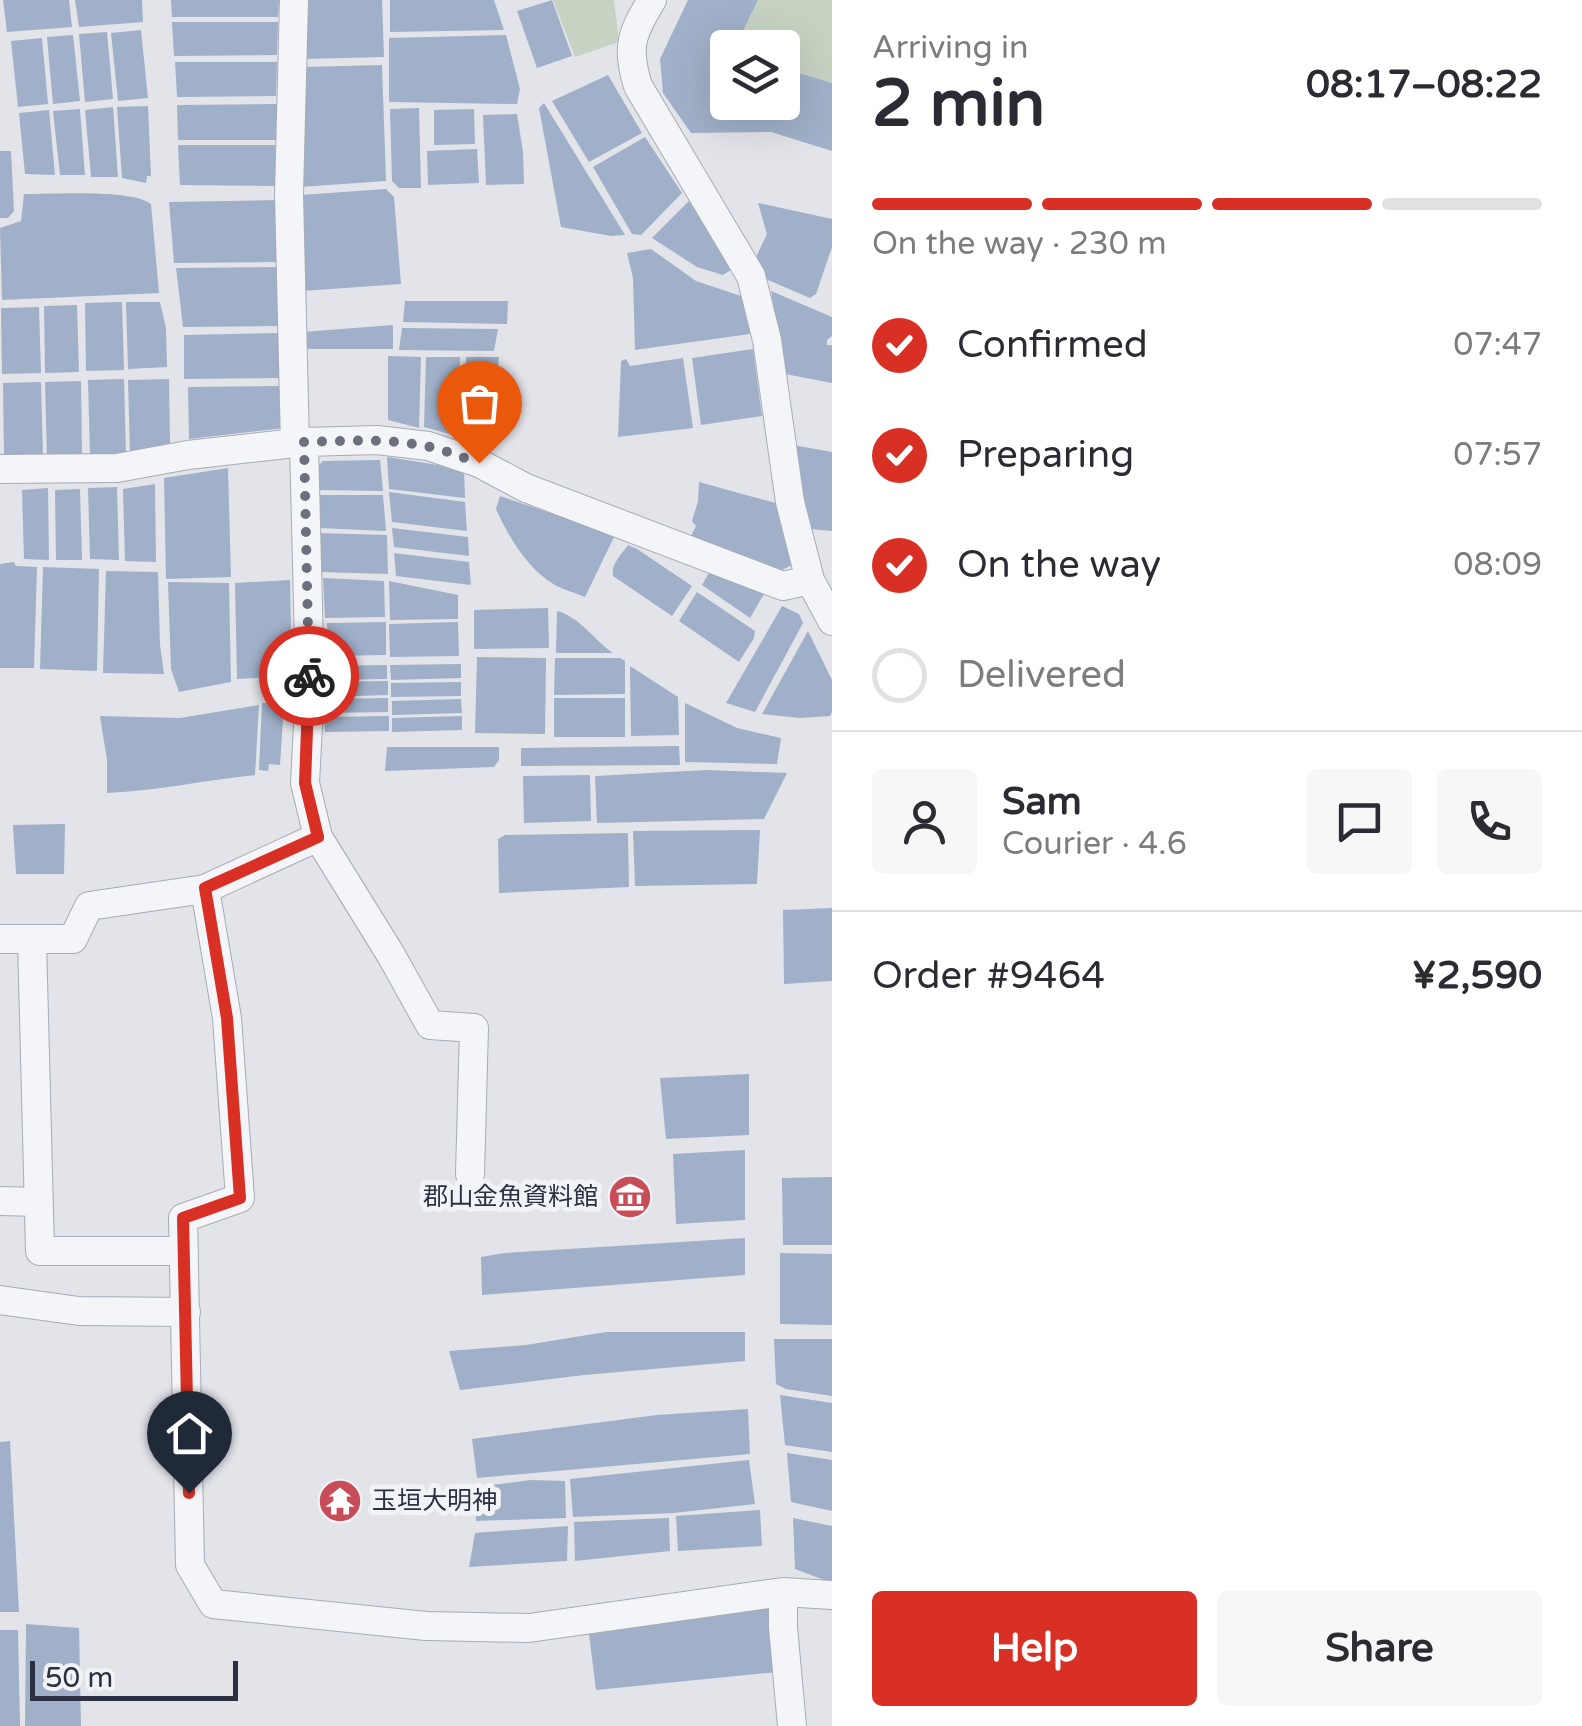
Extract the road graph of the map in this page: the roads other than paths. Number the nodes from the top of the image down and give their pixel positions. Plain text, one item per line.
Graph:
1 (294, 0) edge
2 (652, 0) edge
3 (299, 443) junction
4 (0, 469) edge
5 (810, 580) junction
6 (832, 621) edge
7 (318, 837) junction
8 (205, 888) junction
9 (0, 939) edge
10 (32, 939) junction
11 (470, 1174) dead end
12 (0, 1201) edge
13 (38, 1202) junction
14 (184, 1251) junction
15 (0, 1300) edge
16 (186, 1312) junction
17 (783, 1592) junction
18 (832, 1595) edge
19 (792, 1726) edge

1 - 3 street
2 - 5 street
3 - 4 street
3 - 5 street
3 - 7 street
5 - 6 street
7 - 8 street
7 - 11 street
8 - 10 street
8 - 14 street
9 - 10 street
10 - 13 street
12 - 13 street
13 - 14 street
14 - 16 street
15 - 16 street
16 - 17 street
17 - 18 street
17 - 19 street

